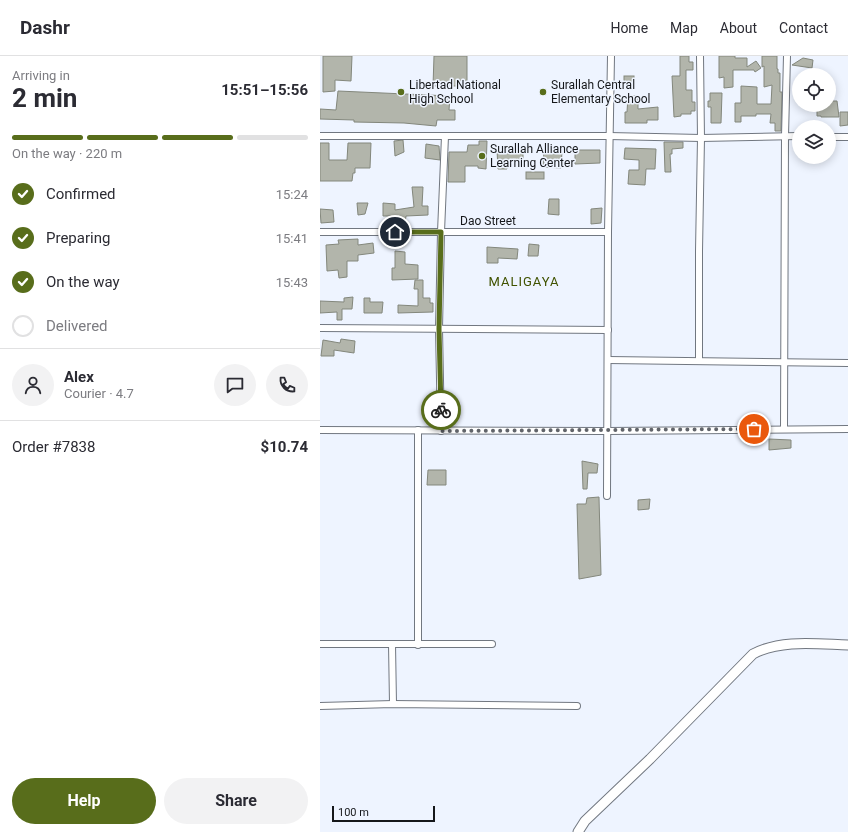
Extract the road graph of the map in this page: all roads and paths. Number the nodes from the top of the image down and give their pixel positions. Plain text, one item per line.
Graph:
1 (611, 56) edge
2 (700, 56) edge
3 (787, 56) edge
4 (320, 136) edge
5 (445, 136) junction
6 (609, 136) junction
7 (785, 136) junction
8 (792, 136) edge
9 (836, 137) edge
10 (848, 137) edge
11 (701, 138) junction
12 (320, 232) edge
13 (441, 232) junction
14 (608, 232) junction
15 (320, 328) edge
16 (439, 329) junction
17 (608, 330) junction
18 (608, 360) junction
19 (699, 361) junction
20 (785, 362) junction
21 (848, 363) edge
22 (784, 429) junction
23 (848, 429) edge
24 (320, 430) edge
25 (418, 430) junction
26 (442, 431) junction
27 (607, 431) junction
28 (607, 496) dead end
29 (320, 644) edge
30 (392, 644) junction
31 (492, 644) dead end
32 (418, 645) junction
33 (848, 645) edge
34 (393, 704) junction
35 (320, 706) edge
36 (577, 706) dead end
37 (578, 832) edge

1 - 6 street
2 - 11 street
3 - 7 street
4 - 5 street
5 - 6 street
5 - 13 street
6 - 11 street
6 - 14 street
7 - 8 street
7 - 11 street
7 - 20 street
9 - 10 street
11 - 19 street
12 - 13 street, Dao Street
13 - 14 street, Dao Street
13 - 16 street
14 - 17 street
15 - 16 street
16 - 17 street
16 - 26 street
17 - 18 street
18 - 19 street
18 - 27 street
19 - 20 street
20 - 21 street
20 - 22 street
22 - 23 street
22 - 27 street
24 - 25 street
25 - 26 street
25 - 32 street
26 - 27 street
27 - 28 street
29 - 30 street
30 - 32 street
30 - 34 street
31 - 32 street
33 - 37 street
34 - 35 street
34 - 36 street

